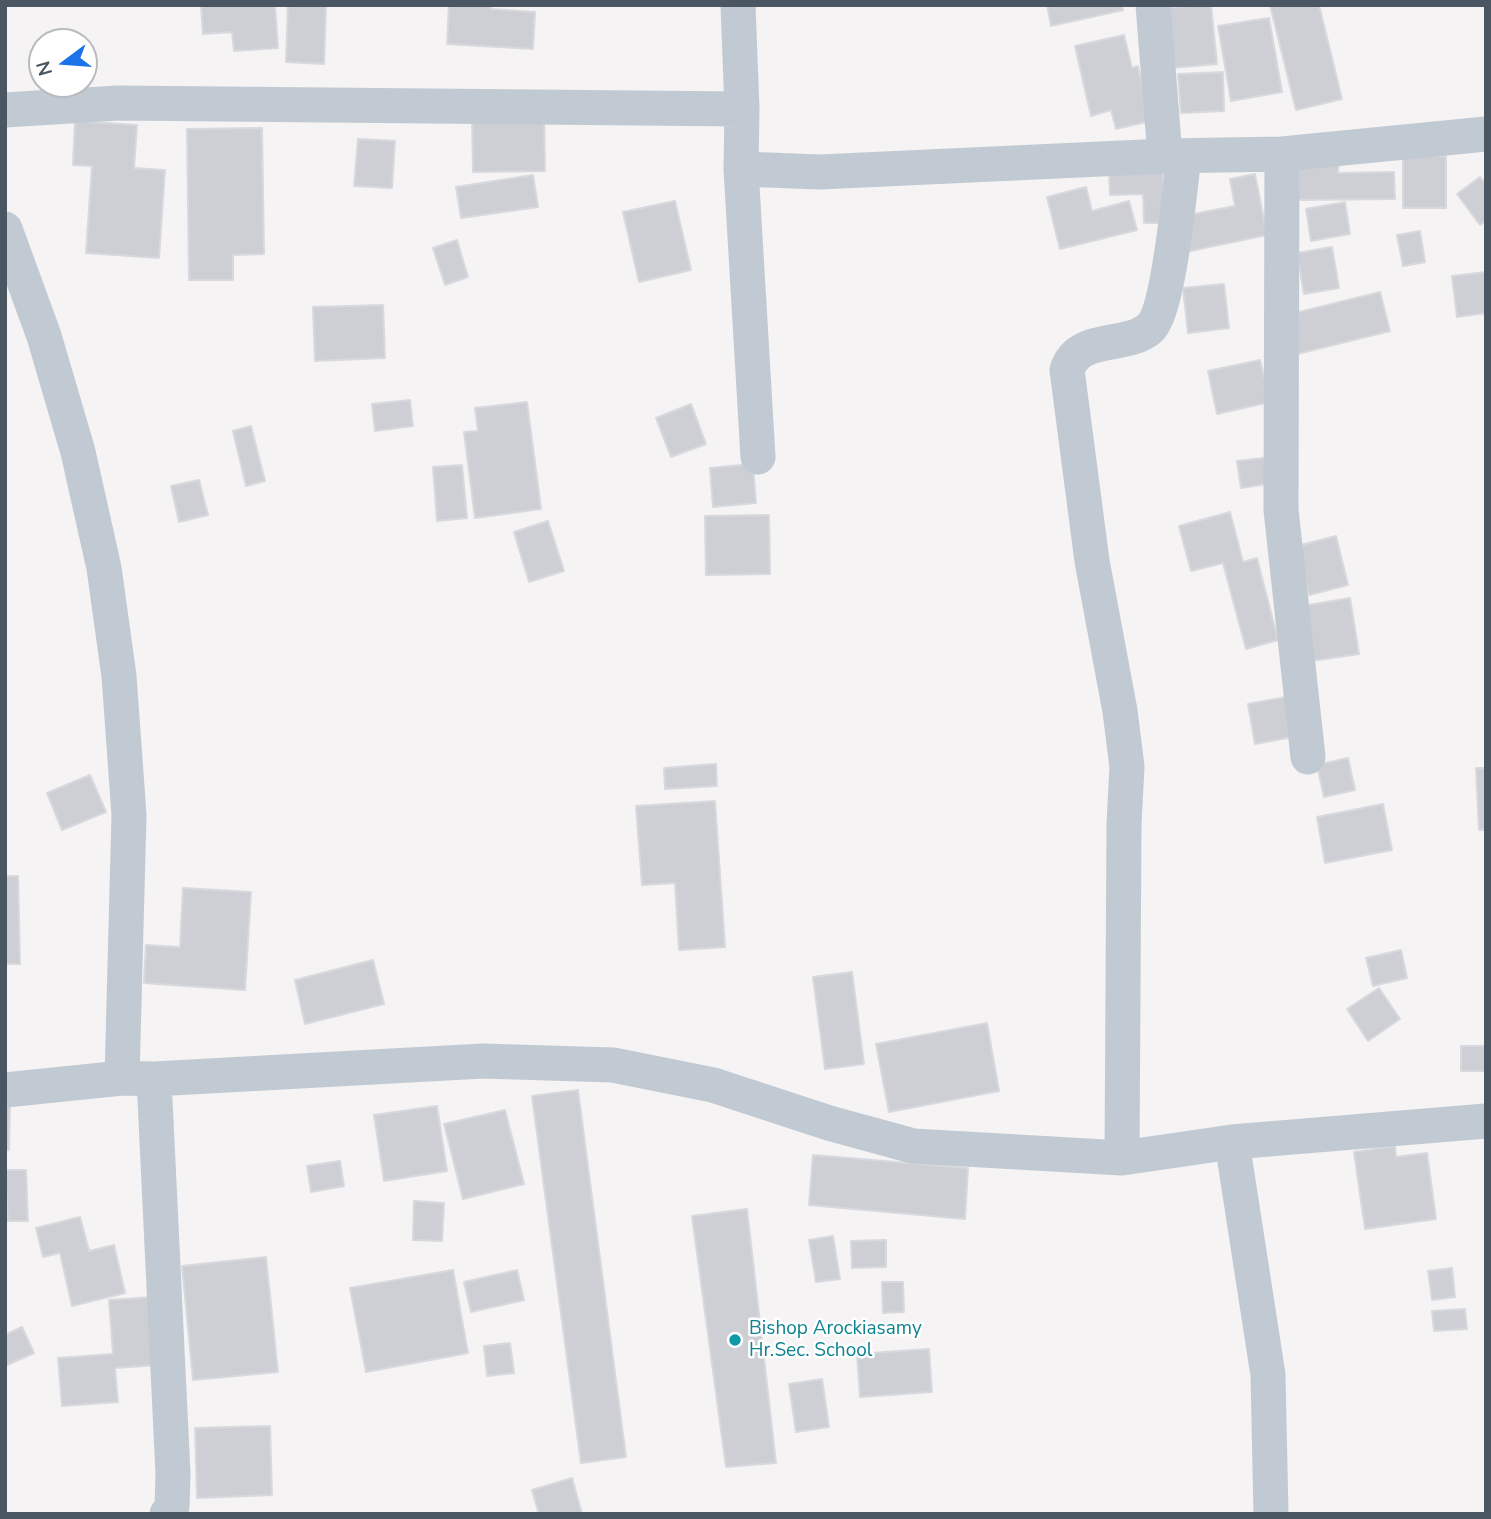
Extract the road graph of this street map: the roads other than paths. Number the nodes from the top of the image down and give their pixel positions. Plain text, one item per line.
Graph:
1 (738, 5) edge
2 (1153, 5) edge
3 (742, 109) junction
4 (5, 110) edge
5 (1486, 134) edge
6 (1282, 155) junction
7 (1175, 156) junction
8 (741, 169) junction
9 (5, 229) edge
10 (758, 457) dead end
11 (1308, 757) dead end
12 (138, 1079) junction
13 (5, 1090) edge
14 (1486, 1121) edge
15 (1232, 1142) junction
16 (1122, 1158) junction
17 (167, 1514) edge
18 (1271, 1514) edge

1 - 3 street
2 - 7 street
3 - 4 street
3 - 8 street
5 - 6 street
6 - 7 street
6 - 11 street
7 - 8 street
7 - 16 street
8 - 10 street
9 - 12 street
12 - 13 street
12 - 16 street
12 - 17 street
14 - 15 street
15 - 16 street
15 - 18 street

